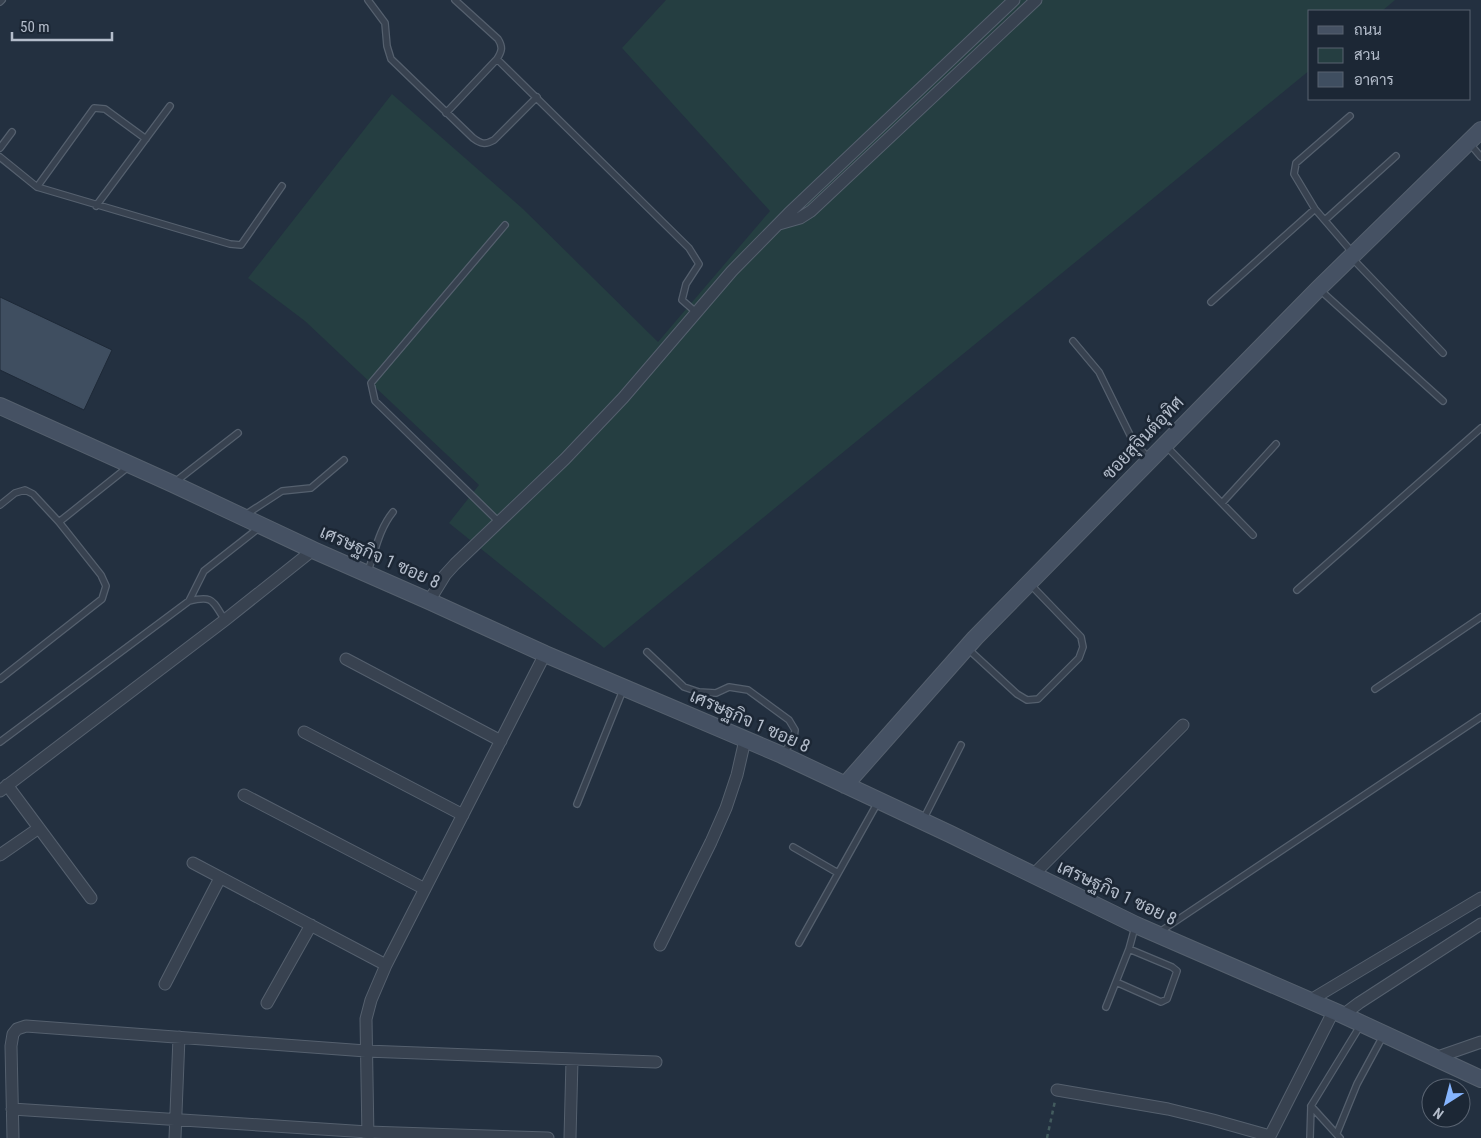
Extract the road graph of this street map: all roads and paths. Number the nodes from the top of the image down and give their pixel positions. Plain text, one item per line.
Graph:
1 (368, 0) edge
2 (455, 0) edge
3 (1014, 0) edge
4 (1036, 0) edge
5 (497, 59) junction
6 (537, 97) junction
7 (170, 106) dead end
8 (446, 112) junction
9 (1350, 116) dead end
10 (1481, 130) edge
11 (12, 132) dead end
12 (146, 139) junction
13 (1469, 142) junction
14 (0, 148) edge
15 (1396, 156) dead end
16 (0, 157) edge
17 (1481, 157) edge
18 (282, 186) dead end
19 (37, 188) junction
20 (96, 206) junction
21 (1315, 209) junction
22 (1325, 220) junction
23 (778, 224) junction
24 (505, 226) dead end
25 (1352, 255) junction
26 (1318, 288) junction
27 (1211, 302) dead end
28 (697, 313) junction
29 (1074, 341) dead end
30 (1443, 353) dead end
31 (1443, 401) dead end
32 (0, 406) edge
33 (1481, 428) edge
34 (238, 433) dead end
35 (1164, 444) junction
36 (1276, 444) dead end
37 (1150, 459) junction
38 (344, 460) dead end
39 (131, 464) junction
40 (173, 484) junction
41 (1222, 503) junction
42 (0, 505) edge
43 (393, 512) dead end
44 (243, 516) junction
45 (59, 522) junction
46 (500, 523) junction
47 (262, 526) junction
48 (1253, 535) dead end
49 (313, 550) junction
50 (367, 573) junction
51 (1029, 583) junction
52 (1297, 590) dead end
53 (189, 601) junction
54 (430, 601) junction
55 (1481, 617) edge
56 (226, 620) junction
57 (966, 647) junction
58 (647, 652) dead end
59 (545, 654) junction
60 (346, 659) dead end
61 (0, 679) edge
62 (624, 688) junction
63 (1375, 689) dead end
64 (1481, 717) edge
65 (1183, 725) dead end
66 (304, 732) dead end
67 (745, 740) junction
68 (501, 741) junction
69 (0, 742) edge
70 (961, 746) dead end
71 (782, 756) junction
72 (845, 785) junction
73 (4, 788) edge
74 (244, 794) dead end
75 (879, 800) junction
76 (577, 804) dead end
77 (463, 815) junction
78 (922, 822) junction
79 (39, 828) junction
80 (793, 847) dead end
81 (0, 855) edge
82 (193, 863) dead end
83 (838, 873) junction
84 (1033, 875) junction
85 (220, 878) junction
86 (425, 889) junction
87 (91, 898) dead end
88 (1481, 898) edge
89 (1481, 924) edge
90 (311, 925) junction
91 (1136, 925) junction
92 (1156, 934) junction
93 (799, 943) dead end
94 (660, 945) dead end
95 (1129, 949) junction
96 (386, 965) junction
97 (1116, 982) junction
98 (165, 984) dead end
99 (1309, 1001) junction
100 (268, 1003) dead end
101 (1106, 1008) dead end
102 (1338, 1013) junction
103 (1362, 1024) junction
104 (1384, 1034) junction
105 (179, 1037) junction
106 (1481, 1042) edge
107 (366, 1051) junction
108 (1435, 1058) junction
109 (572, 1060) junction
110 (656, 1062) dead end
111 (1481, 1079) edge
112 (1057, 1090) joint
113 (1311, 1106) junction
114 (12, 1109) junction
115 (176, 1119) junction
116 (368, 1135) edge
117 (1338, 1136) edge
118 (1270, 1137) edge
119 (13, 1138) edge
120 (176, 1138) edge
121 (548, 1138) edge
122 (570, 1138) edge
123 (1047, 1138) edge
124 (1310, 1138) edge

1 - 8 lane
2 - 5 lane
3 - 23 street
4 - 23 street
5 - 6 lane
5 - 8 lane
6 - 8 lane
6 - 28 lane
7 - 12 lane
9 - 21 lane
10 - 13 street, ซอยสุจินต์อุทิศ
11 - 14 lane
12 - 19 lane
12 - 20 lane
13 - 17 lane
13 - 25 street, ซอยสุจินต์อุทิศ
15 - 22 lane
16 - 19 lane
18 - 20 lane
19 - 20 lane
21 - 22 lane
21 - 27 lane
22 - 25 lane
23 - 28 street
24 - 46 lane
25 - 26 street, ซอยสุจินต์อุทิศ
25 - 30 lane
26 - 31 lane
26 - 35 street, ซอยสุจินต์อุทิศ
28 - 46 street
29 - 37 lane
32 - 39 street, เศรษฐกิจ 1 ซอย 8
33 - 52 lane
34 - 40 lane
35 - 37 street, ซอยสุจินต์อุทิศ
35 - 41 lane
36 - 41 lane
37 - 51 street, ซอยสุจินต์อุทิศ
38 - 44 lane
39 - 40 street, เศรษฐกิจ 1 ซอย 8
39 - 45 lane
40 - 44 street, เศรษฐกิจ 1 ซอย 8
41 - 48 lane
42 - 45 lane
43 - 50 lane
44 - 47 street, เศรษฐกิจ 1 ซอย 8
45 - 61 lane
46 - 54 street
47 - 49 street, เศรษฐกิจ 1 ซอย 8
47 - 53 lane
49 - 50 street, เศรษฐกิจ 1 ซอย 8
49 - 56 street
50 - 54 street, เศรษฐกิจ 1 ซอย 8
51 - 57 street, ซอยสุจินต์อุทิศ
51 - 57 lane
53 - 56 lane
53 - 69 lane
54 - 59 street, เศรษฐกิจ 1 ซอย 8
55 - 63 lane
56 - 73 street
57 - 72 street, ซอยสุจินต์อุทิศ
58 - 71 lane
59 - 62 street, เศรษฐกิจ 1 ซอย 8
59 - 68 street
60 - 68 street
62 - 67 street, เศรษฐกิจ 1 ซอย 8
62 - 76 lane
64 - 92 lane
65 - 84 street
66 - 77 street
67 - 71 street, เศรษฐกิจ 1 ซอย 8
67 - 94 street
68 - 77 street
70 - 78 lane
71 - 72 street, เศรษฐกิจ 1 ซอย 8
72 - 75 street, เศรษฐกิจ 1 ซอย 8
73 - 79 street
74 - 86 street
75 - 78 street, เศรษฐกิจ 1 ซอย 8
75 - 83 lane
77 - 86 street
78 - 84 street, เศรษฐกิจ 1 ซอย 8
79 - 81 street
79 - 87 street
80 - 83 lane
82 - 85 street
83 - 93 lane
84 - 91 street, เศรษฐกิจ 1 ซอย 8
85 - 90 street
85 - 98 street
86 - 96 street
88 - 99 street
89 - 102 street
90 - 96 street
90 - 100 street
91 - 92 street, เศรษฐกิจ 1 ซอย 8
91 - 95 lane
92 - 99 street, เศรษฐกิจ 1 ซอย 8
95 - 97 lane
95 - 97 lane
96 - 107 street
97 - 101 lane
99 - 102 street, เศรษฐกิจ 1 ซอย 8
102 - 103 street, เศรษฐกิจ 1 ซอย 8
102 - 118 street
103 - 104 street, เศรษฐกิจ 1 ซอย 8
103 - 113 lane
104 - 108 street, เศรษฐกิจ 1 ซอย 8
104 - 117 lane
105 - 107 street
105 - 114 street
105 - 115 street
106 - 108 street
107 - 109 street
107 - 116 street
108 - 111 street, เศรษฐกิจ 1 ซอย 8
109 - 110 street
109 - 122 street
112 - 118 street
112 - 123 path
113 - 117 lane
113 - 124 lane
114 - 115 street
114 - 119 street
115 - 116 street
115 - 120 street
116 - 121 street

